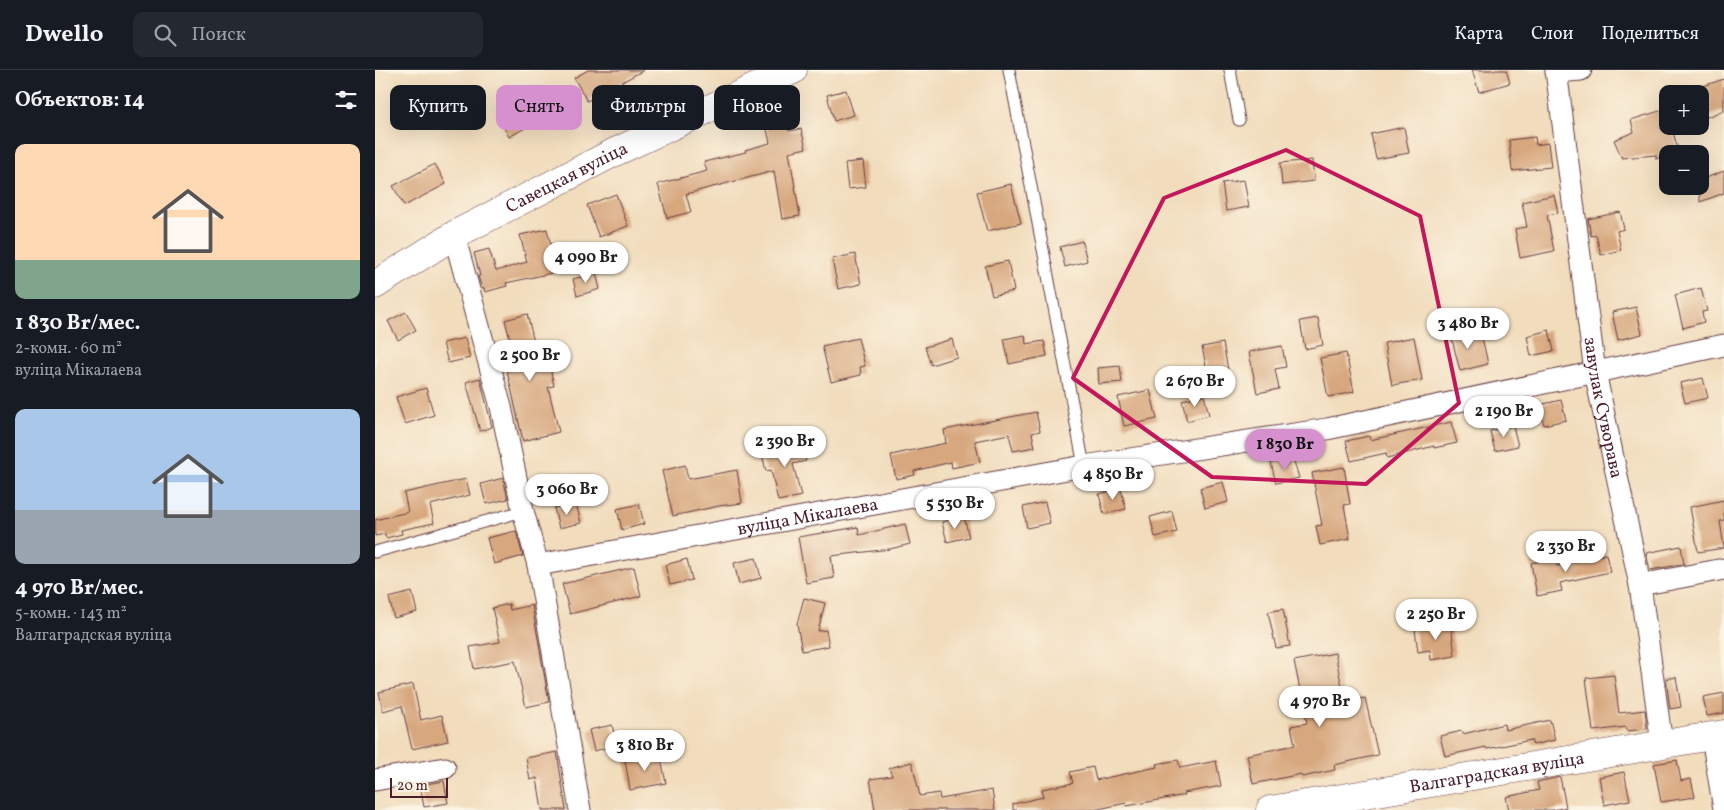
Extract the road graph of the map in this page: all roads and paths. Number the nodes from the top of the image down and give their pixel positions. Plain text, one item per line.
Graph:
1 (793, 70) edge
2 (1009, 70) edge
3 (1230, 70) edge
4 (1581, 70) edge
5 (1557, 71) edge
6 (1239, 120) dead end
7 (454, 235) junction
8 (375, 286) edge
9 (1724, 345) edge
10 (1595, 372) junction
11 (1084, 466) junction
12 (523, 511) junction
13 (375, 552) edge
14 (538, 565) junction
15 (1724, 569) edge
16 (1640, 585) junction
17 (1718, 735) edge
18 (1662, 744) junction
19 (445, 768) dead end
20 (375, 780) edge
21 (1724, 809) edge
22 (581, 810) edge
23 (1271, 810) edge

1 - 7 main road, Савецкая вуліца
2 - 11 lane
3 - 6 lane
4 - 5 street
5 - 10 street, завулак Суворава
7 - 8 main road, Савецкая вуліца
7 - 12 street
9 - 10 street, вуліца Мікалаева
10 - 11 street, вуліца Мікалаева
10 - 16 street, завулак Суворава
11 - 14 street, вуліца Мікалаева
12 - 13 lane
12 - 14 street
14 - 22 street
15 - 16 street
16 - 18 street, завулак Суворава
17 - 18 main road, Валгаградская вуліца
17 - 21 street
18 - 23 main road, Валгаградская вуліца
19 - 20 street

